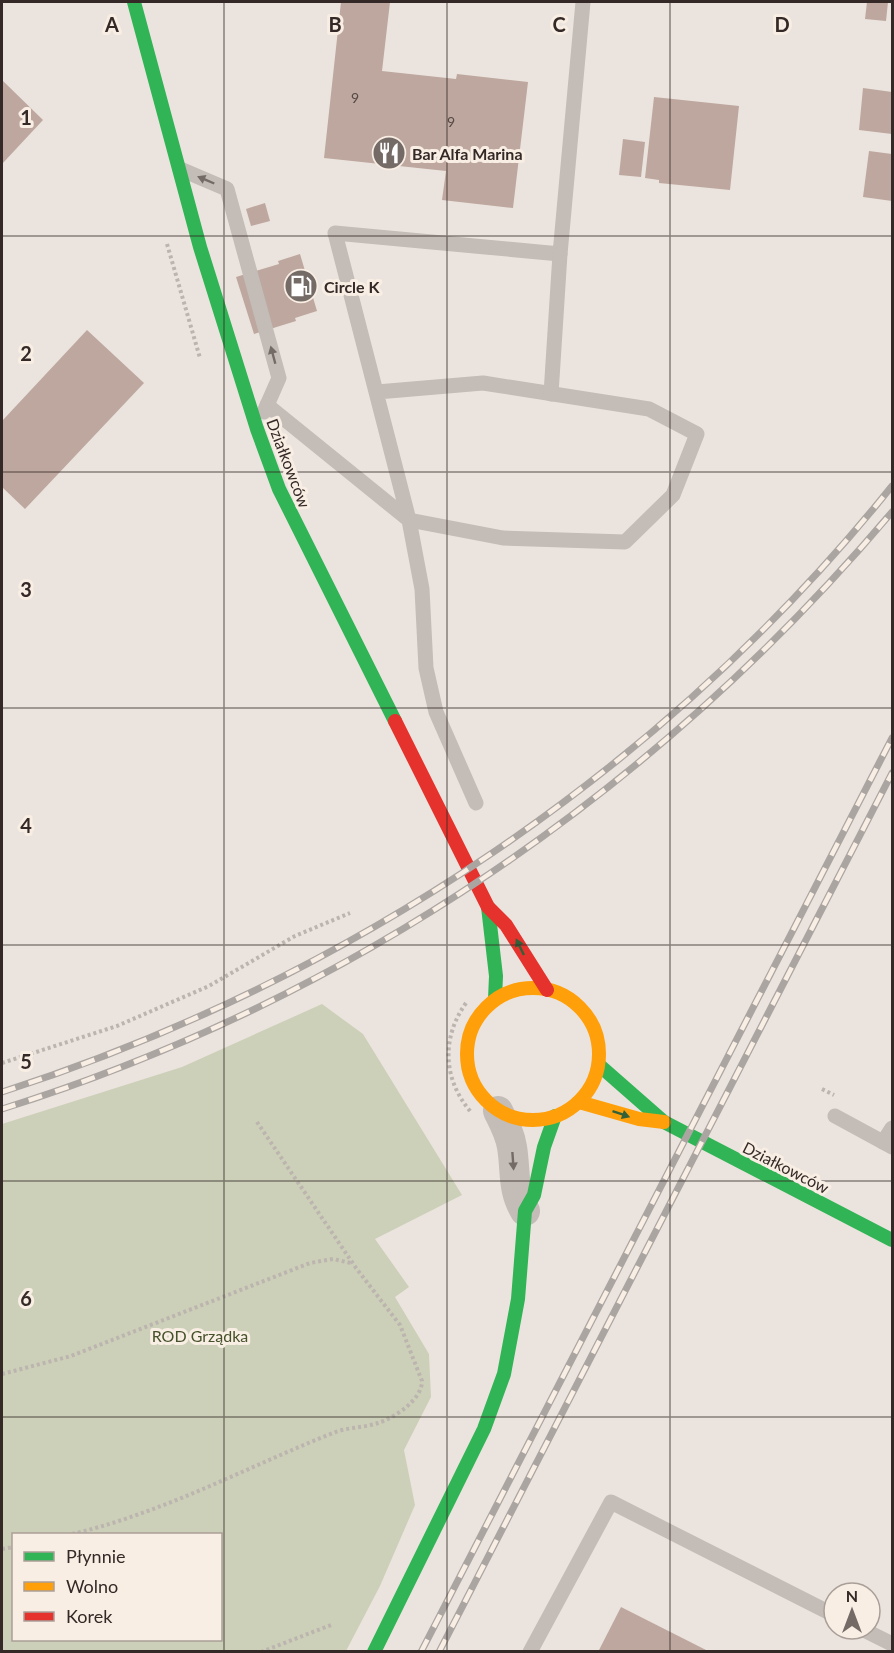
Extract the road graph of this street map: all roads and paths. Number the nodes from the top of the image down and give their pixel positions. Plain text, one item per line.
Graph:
1 (135, 2) edge
2 (583, 2) edge
3 (180, 169) junction
4 (166, 239) dead end
5 (560, 254) junction
6 (203, 367) dead end
7 (377, 392) junction
8 (551, 394) junction
9 (267, 405) junction
10 (257, 429) junction
11 (409, 520) junction
12 (476, 803) dead end
13 (488, 907) junction
14 (350, 913) dead end
15 (547, 990) junction
16 (469, 999) dead end
17 (495, 999) junction
18 (2, 1063) edge
19 (599, 1065) junction
20 (579, 1102) junction
21 (487, 1114) junction
22 (555, 1116) junction
23 (835, 1116) dead end
24 (257, 1122) dead end
25 (664, 1122) junction
26 (892, 1128) edge
27 (888, 1145) edge
28 (525, 1211) junction
29 (892, 1240) edge
30 (356, 1268) junction
31 (2, 1374) edge
32 (76, 1533) edge
33 (822, 1609) edge
34 (331, 1625) dead end
35 (261, 1652) edge
36 (374, 1652) edge
37 (530, 1652) edge

1 - 3 street, Działkowców
2 - 5 lane
9 -> 3 lane
3 - 10 street, Działkowców
4 - 6 path
5 - 7 lane
5 - 8 lane
7 - 8 lane
7 - 11 lane
8 - 11 lane
9 - 10 lane
9 - 11 lane
10 - 13 street, Działkowców
11 - 12 lane
15 -> 13 street, Działkowców
13 - 17 street, Działkowców
14 - 18 path
15 - 17 street
15 - 19 street
16 - 21 path
17 - 21 street
19 - 20 street
19 - 25 street, Działkowców
20 - 22 street
20 -> 25 street, Działkowców
21 - 22 street
21 -> 28 street
22 - 28 street
23 - 27 lane
24 - 30 path
25 - 29 street, Działkowców
26 - 27 lane
28 - 36 street
30 - 31 path
30 - 32 path
33 - 37 lane
34 - 35 path

